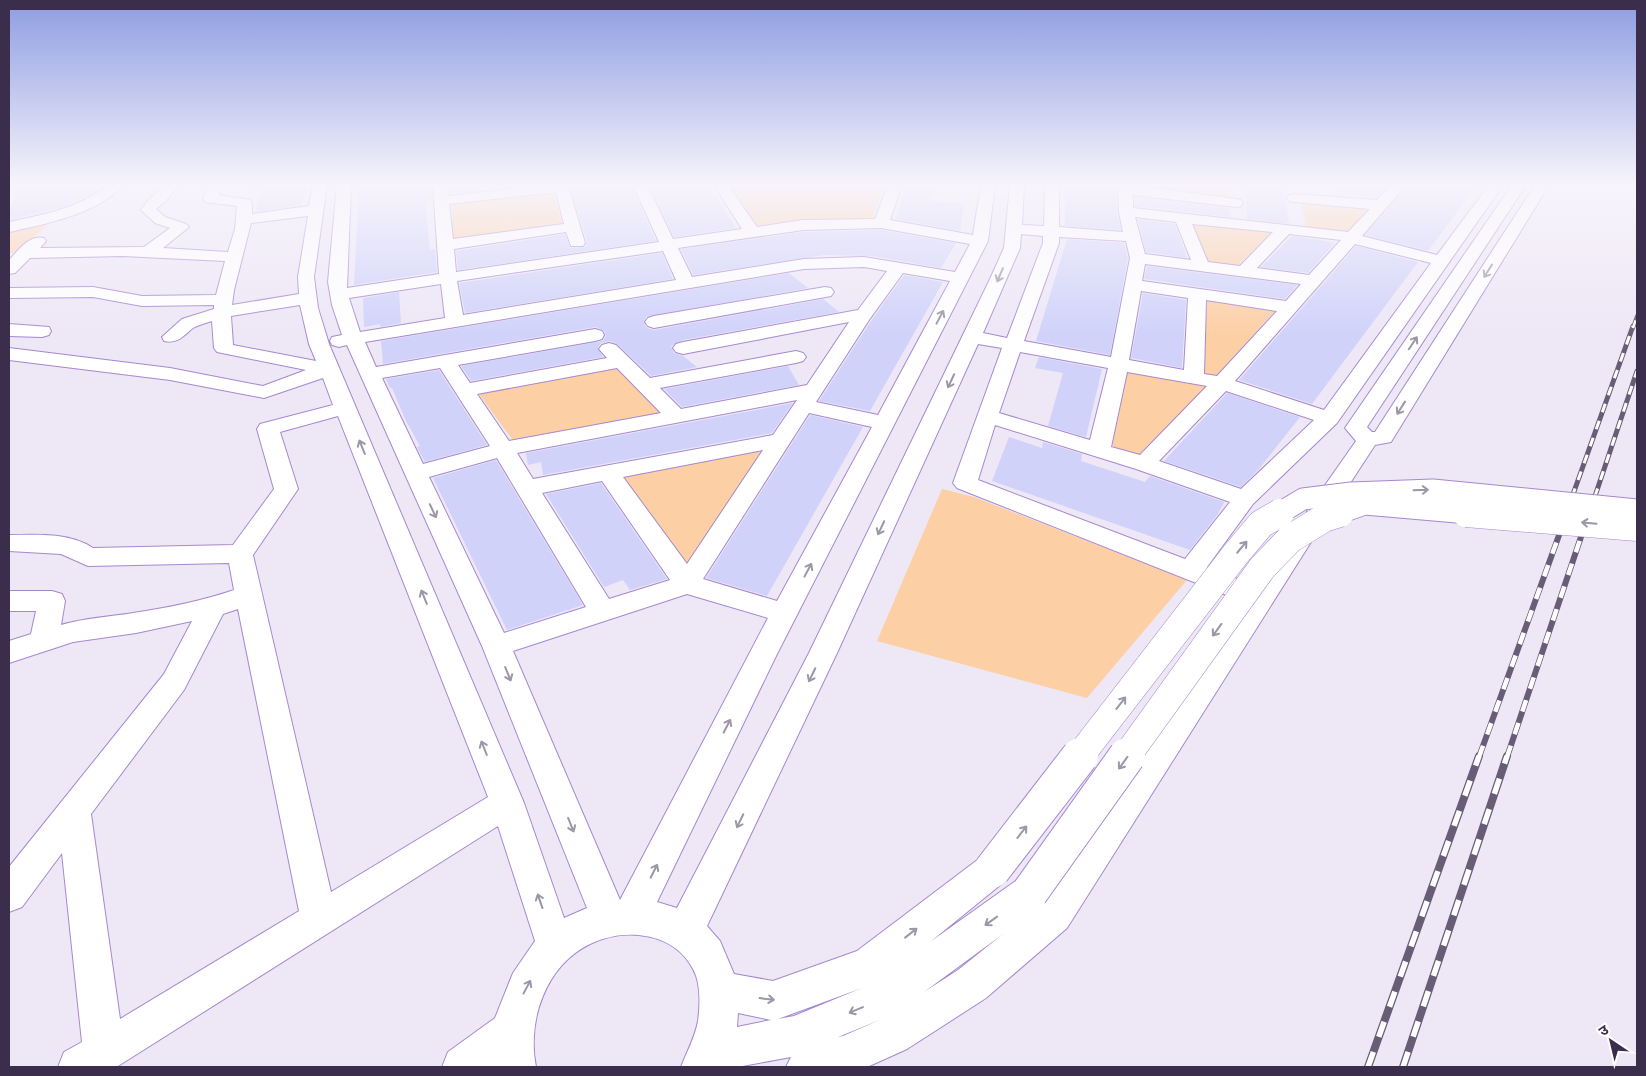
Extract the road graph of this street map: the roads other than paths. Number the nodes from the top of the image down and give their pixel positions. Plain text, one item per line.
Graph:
1 (42, 235) edge
2 (170, 235) edge
3 (239, 235) edge
4 (312, 235) edge
5 (339, 235) edge
6 (444, 235) edge
7 (518, 235) edge
8 (574, 235) edge
9 (664, 235) edge
10 (730, 235) edge
11 (950, 235) edge
12 (981, 235) edge
13 (1013, 235) edge
14 (1051, 235) edge
15 (1103, 235) edge
16 (1189, 235) edge
17 (1285, 235) edge
18 (1331, 235) edge
19 (1354, 235) edge
20 (1460, 235) edge
21 (1485, 235) edge
22 (1510, 235) edge
23 (1132, 237) joint
24 (1352, 238) junction
25 (980, 241) junction
26 (668, 244) junction
27 (445, 245) junction
28 (146, 253) junction
29 (19, 255) edge
30 (234, 257) junction
31 (581, 258) junction
32 (1138, 258) junction
33 (1442, 261) junction
34 (789, 266) junction
35 (1202, 266) junction
36 (898, 268) junction
37 (9, 269) edge
38 (1244, 272) junction
39 (448, 277) junction
40 (961, 278) junction
41 (1314, 281) junction
42 (686, 284) junction
43 (1133, 285) junction
44 (825, 292) junction
45 (9, 293) edge
46 (339, 294) junction
47 (623, 294) junction
48 (1197, 294) junction
49 (308, 298) junction
50 (564, 304) junction
51 (223, 306) junction
52 (1290, 307) junction
53 (860, 316) junction
54 (455, 321) junction
55 (654, 322) junction
56 (9, 330) edge
57 (777, 330) junction
58 (42, 331) dead end
59 (595, 335) junction
60 (171, 337) dead end
61 (971, 337) junction
62 (353, 338) junction
63 (319, 344) junction
64 (1014, 345) junction
65 (683, 348) junction
66 (9, 354) edge
67 (796, 356) junction
68 (446, 361) junction
69 (621, 361) junction
70 (1119, 364) junction
71 (329, 369) junction
72 (714, 372) junction
73 (370, 374) junction
74 (1194, 378) junction
75 (1222, 383) junction
76 (645, 385) junction
77 (464, 390) junction
78 (815, 391) junction
79 (345, 408) junction
80 (676, 416) junction
81 (987, 416) junction
82 (1329, 418) junction
83 (885, 423) junction
84 (782, 440) junction
85 (1367, 440) junction
86 (503, 449) junction
87 (1099, 451) junction
88 (1144, 464) junction
89 (608, 473) junction
90 (416, 474) junction
91 (527, 488) junction
92 (1245, 499) junction
93 (1637, 510) edge
94 (1637, 527) edge
95 (9, 543) edge
96 (240, 554) junction
97 (1190, 571) junction
98 (688, 584) junction
99 (249, 595) junction
100 (1260, 598) junction
101 (9, 600) edge
102 (213, 607) junction
103 (603, 612) junction
104 (785, 613) junction
105 (44, 641) junction
106 (496, 646) junction
107 (9, 652) edge
108 (506, 803) junction
109 (74, 810) junction
110 (9, 895) edge
111 (621, 916) junction
112 (319, 919) junction
113 (685, 931) junction
114 (556, 947) junction
115 (719, 990) junction
116 (514, 1049) edge
117 (92, 1060) edge
118 (706, 1060) edge
119 (842, 1062) edge
120 (463, 1067) edge
121 (807, 1067) edge

1 - 29 street
2 - 28 street
3 - 30 street
4 - 49 street
5 - 46 street
6 - 27 street
7 - 27 street
8 - 31 street
9 - 26 street
10 - 26 street
11 - 25 street
12 - 25 street
13 -> 61 street
14 - 64 street
15 - 23 street
16 - 35 street
17 - 38 street
18 - 24 street
19 - 24 street
20 - 33 street
85 -> 21 street
22 -> 85 street
23 - 32 street
24 - 33 street
24 - 41 street
25 - 40 street
26 - 31 street
26 - 42 street
27 - 39 street
28 - 29 street
28 - 30 street
29 - 37 street
30 - 51 street
31 - 39 street
32 - 35 street
32 - 43 street
33 - 82 street
34 - 36 street
34 - 42 street
34 - 44 street
35 - 38 street
36 - 40 street
36 - 53 street
38 - 41 street
39 - 46 street
39 - 54 street
83 -> 40 street
41 - 52 street
42 - 47 street
43 - 48 street
43 - 70 street
44 - 53 street
44 - 55 street
45 - 51 street
46 - 62 street
47 - 50 street
47 - 55 street
48 - 52 street
48 - 74 street
49 - 51 street
49 - 63 street
50 - 54 street
50 - 59 street
51 - 60 street
51 - 71 street
52 - 75 street
53 - 57 street
53 - 78 street
54 - 62 street
55 - 65 street
56 - 58 street
57 - 65 street
57 - 67 street
59 - 68 street
59 - 69 street
61 - 64 street
61 -> 113 street
62 - 63 street
62 - 73 street
63 - 71 street
64 - 70 street
64 - 81 street
65 - 72 street
66 - 71 street
67 - 72 street
67 - 78 street
68 - 73 street
68 - 77 street
69 - 76 street
69 - 77 street
70 - 74 street
70 - 87 street
71 - 79 street
72 - 76 street
73 - 90 street
74 - 75 street
75 - 82 street
75 - 88 street
76 - 80 street
77 - 86 street
78 - 80 street
78 - 83 street
78 - 84 street
79 - 96 street
108 -> 79 street
80 - 86 street
81 - 87 street
81 - 97 street
82 - 92 street
104 -> 83 street
84 - 89 street
84 - 98 street
85 - 100 street
86 - 90 street
86 - 91 street
87 - 88 street
88 - 92 street
89 - 91 street
89 - 98 street
90 -> 106 street
91 - 103 street
92 - 97 street
115 -> 93 street, bridge
94 -> 118 street, bridge
95 - 96 street
96 - 99 street
97 - 100 street
98 - 103 street
98 - 104 street
99 - 102 street
99 - 112 street
100 - 119 street
101 - 105 street
102 - 105 street
102 - 109 street
103 - 106 street
111 -> 104 street
105 - 107 street
106 -> 111 street
108 - 112 street
114 -> 108 street
109 - 110 street
109 - 117 street
111 - 113 street
111 - 114 street
112 - 117 street
113 - 115 street
116 -> 114 street
115 - 118 street
116 - 120 street
119 - 121 street

